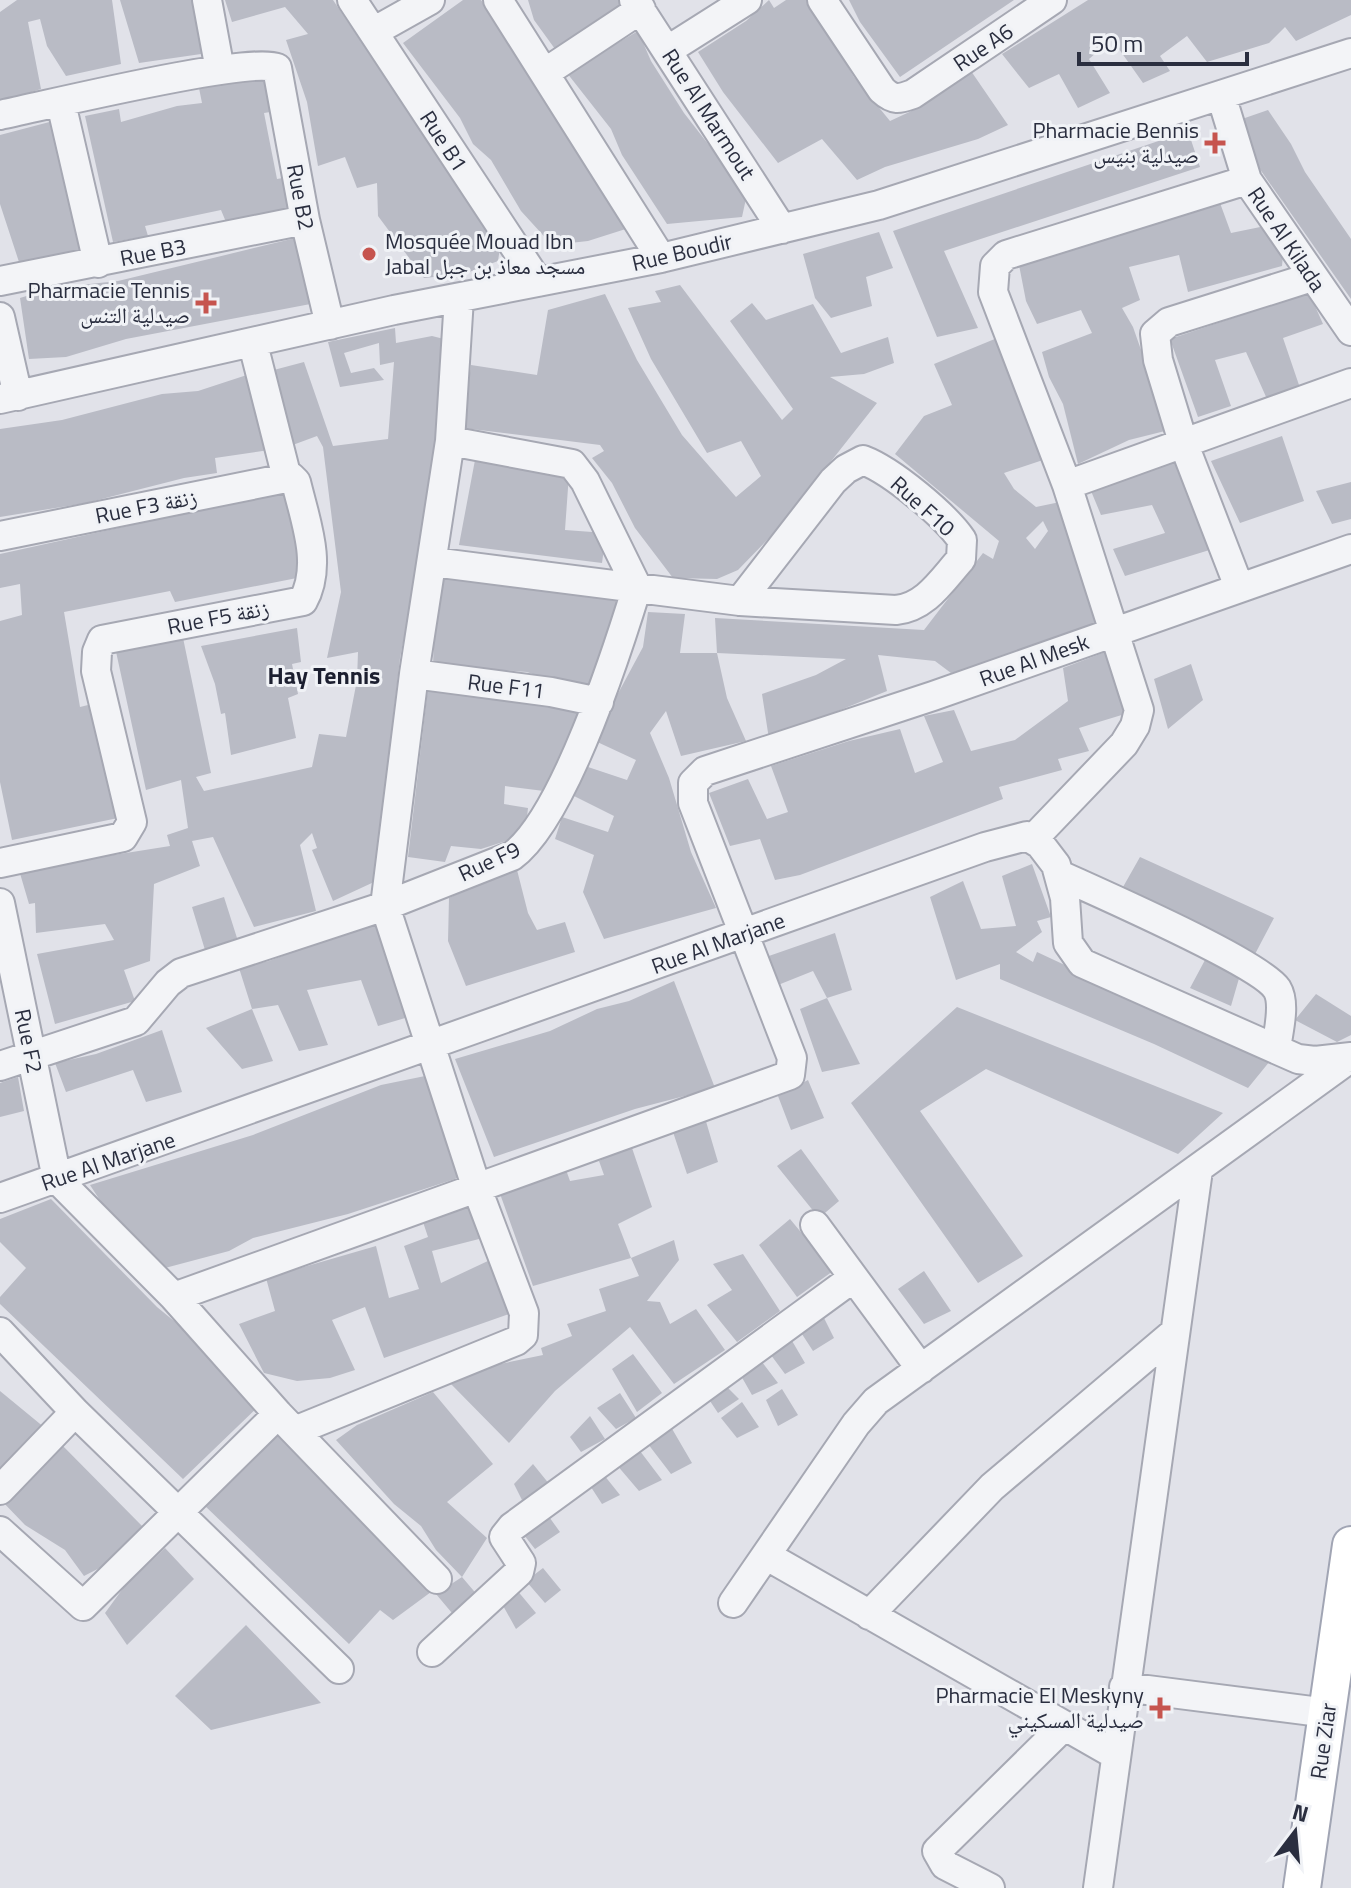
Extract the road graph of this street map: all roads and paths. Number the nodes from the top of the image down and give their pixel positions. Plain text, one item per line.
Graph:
1 (207, 0) edge
2 (352, 0) edge
3 (430, 0) edge
4 (498, 0) edge
5 (747, 0) edge
6 (822, 0) edge
7 (1052, 0) edge
8 (637, 4) edge
9 (373, 32) junction
10 (668, 50) junction
11 (1351, 53) edge
12 (220, 70) junction
13 (546, 72) junction
14 (1221, 95) junction
15 (61, 103) junction
16 (0, 115) edge
17 (1247, 180) junction
18 (305, 220) junction
19 (782, 229) junction
20 (661, 258) junction
21 (98, 263) junction
22 (1312, 277) junction
23 (0, 281) edge
24 (538, 282) junction
25 (459, 298) junction
26 (0, 317) edge
27 (330, 325) junction
28 (1351, 331) edge
29 (253, 344) junction
30 (1351, 383) edge
31 (9, 398) edge
32 (450, 441) junction
33 (1183, 442) junction
34 (289, 478) junction
35 (1067, 485) junction
36 (0, 536) edge
37 (1351, 549) edge
38 (433, 562) junction
39 (637, 587) junction
40 (1239, 587) junction
41 (740, 601) junction
42 (1114, 631) junction
43 (414, 674) junction
44 (599, 702) junction
45 (1033, 839) junction
46 (0, 863) edge
47 (1060, 875) junction
48 (0, 903) edge
49 (385, 906) junction
50 (744, 934) junction
51 (7, 975) edge
52 (429, 1046) junction
53 (1276, 1049) junction
54 (32, 1055) junction
55 (1351, 1057) edge
56 (0, 1066) edge
57 (1198, 1170) junction
58 (57, 1179) junction
59 (476, 1186) junction
60 (0, 1198) edge
61 (815, 1225) dead end
62 (853, 1278) junction
63 (174, 1297) junction
64 (0, 1332) edge
65 (1175, 1332) junction
66 (921, 1369) junction
67 (75, 1412) junction
68 (288, 1422) junction
69 (0, 1490) edge
70 (180, 1513) junction
71 (0, 1531) edge
72 (1351, 1545) edge
73 (767, 1556) junction
74 (437, 1579) dead end
75 (733, 1603) dead end
76 (869, 1615) junction
77 (432, 1652) dead end
78 (339, 1669) dead end
79 (1124, 1687) junction
80 (1328, 1713) junction
81 (1063, 1727) junction
82 (1116, 1755) junction
83 (990, 1888) edge
84 (1098, 1888) edge
85 (1302, 1888) edge

1 - 12 street
2 - 9 street, Rue B1
3 - 9 street
4 - 13 street
5 - 10 street
6 - 7 street, Rue A6
8 - 10 street, Rue Al Marmout
8 - 13 street
9 - 24 street, Rue B1
10 - 19 street, Rue Al Marmout
11 - 14 street, Rue Boudir
12 - 15 street
12 - 18 street, Rue B2
13 - 20 street
14 - 17 street, Rue Al Kilada
14 - 19 street, Rue Boudir
15 - 16 street
15 - 21 street
17 - 22 street, Rue Al Kilada
17 - 35 street
18 - 21 street, Rue B3
18 - 27 street, Rue B2
19 - 20 street, Rue Boudir
20 - 24 street, Rue Boudir
21 - 23 street, Rue B3
22 - 28 street, Rue Al Kilada
22 - 33 street
24 - 25 street, Rue Boudir
25 - 27 street, Rue Boudir
25 - 32 street
26 - 31 street
27 - 29 street, Rue Boudir
29 - 31 street, Rue Boudir
29 - 34 street
30 - 33 street
32 - 38 street
32 - 39 street
33 - 35 street
33 - 40 street
34 - 36 street, Rue F3 زنقة
34 - 46 street, Rue F5 زنقة
35 - 42 street
37 - 40 street, Rue Al Mesk
38 - 39 street, Rue F10
38 - 43 street
39 - 41 street, Rue F10
39 - 44 street, Rue F9
40 - 42 street, Rue Al Mesk
41 - 41 street, Rue F10
42 - 45 street
42 - 50 street, Rue Al Mesk
43 - 44 street, Rue F11
43 - 49 street
44 - 49 street, Rue F9
45 - 47 street
45 - 50 street, Rue Al Marjane
47 - 53 street
47 - 53 street
48 - 51 street, Rue F2
49 - 52 street
49 - 54 street, Rue F9
50 - 52 street, Rue Al Marjane
50 - 59 street
51 - 54 street, Rue F2
52 - 58 street, Rue Al Marjane
52 - 59 street
53 - 55 street
54 - 56 street, Rue F9
54 - 58 street, Rue F2
55 - 57 street
57 - 65 street
57 - 66 street
58 - 60 street, Rue Al Marjane
58 - 63 street
59 - 63 street
59 - 68 street
61 - 62 street
62 - 66 street
62 - 77 street
63 - 68 street
64 - 67 street
65 - 76 street
65 - 79 street
66 - 73 street
67 - 69 street
67 - 70 street
68 - 70 street
68 - 74 street
70 - 71 street
70 - 78 street
72 - 80 main road, Rue Ziar
73 - 75 street
73 - 76 street
76 - 81 street
79 - 80 street
79 - 82 street
80 - 85 main road, Rue Ziar
81 - 82 street
81 - 83 street
82 - 84 street

